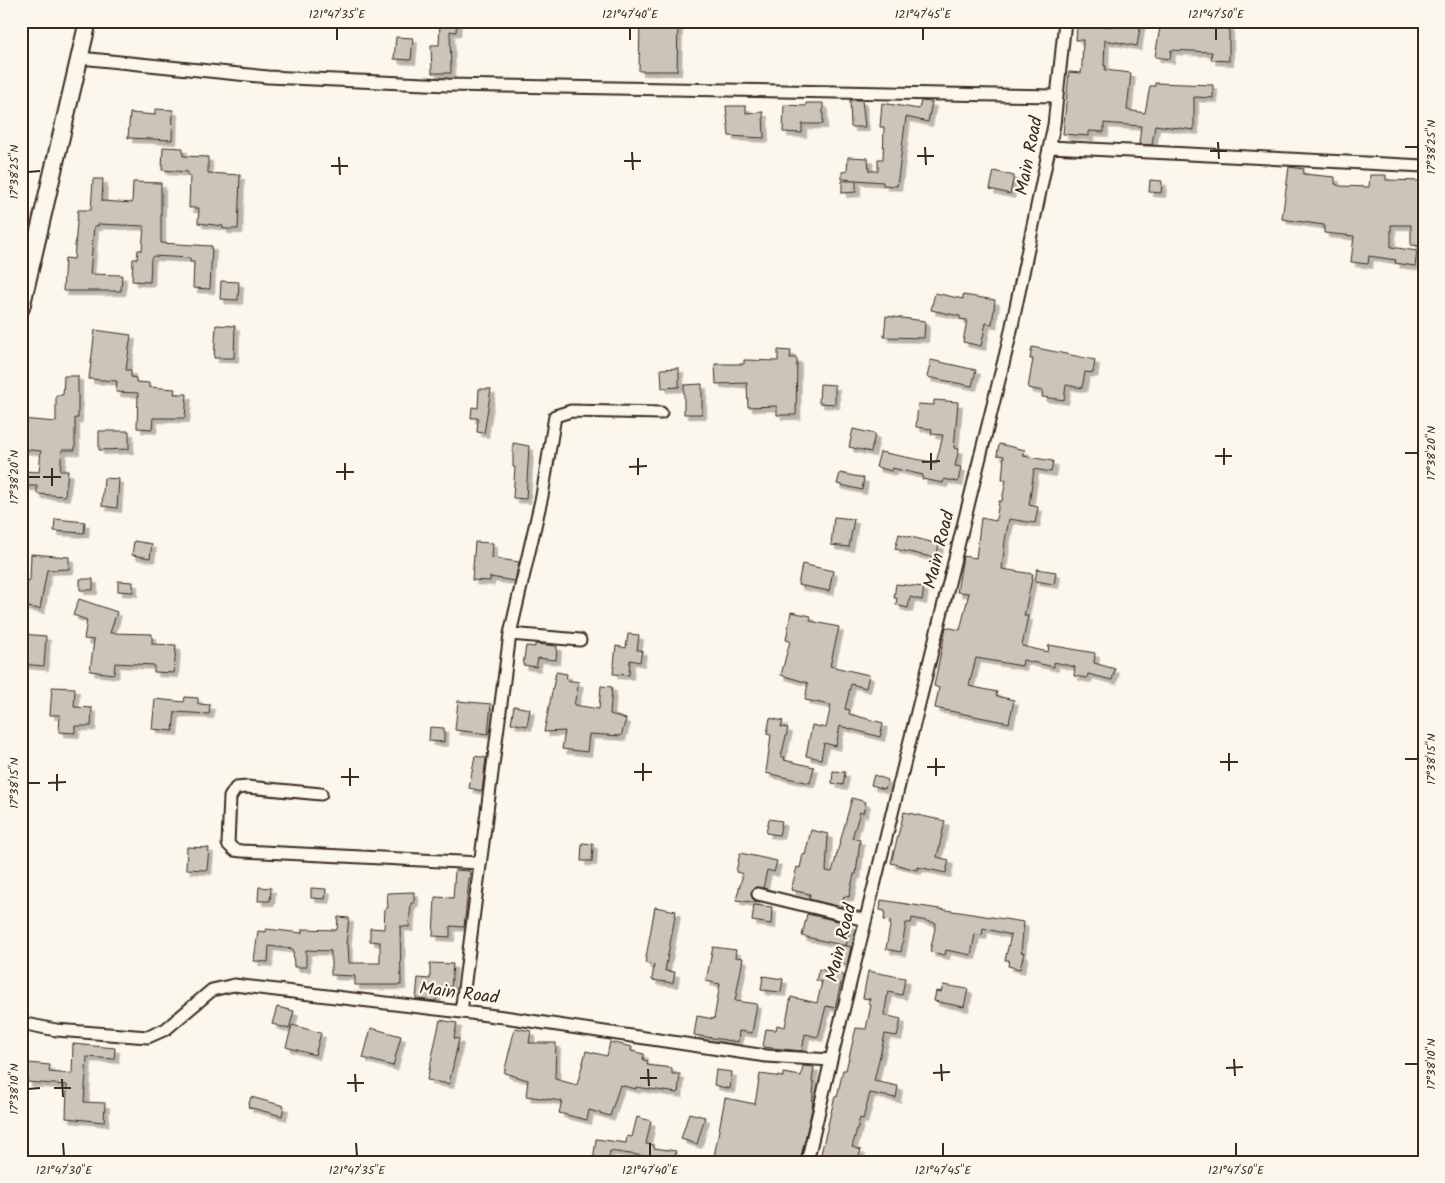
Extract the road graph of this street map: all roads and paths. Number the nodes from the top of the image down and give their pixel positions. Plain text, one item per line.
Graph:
1 (88, 21) edge
2 (1065, 21) edge
3 (80, 58) junction
4 (1058, 96) junction
5 (1050, 148) junction
6 (1424, 166) edge
7 (21, 308) edge
8 (661, 413) dead end
9 (510, 634) junction
10 (580, 640) dead end
11 (321, 794) dead end
12 (480, 863) junction
13 (758, 894) dead end
14 (865, 920) junction
15 (461, 1012) junction
16 (21, 1023) edge
17 (831, 1060) junction
18 (807, 1162) edge

1 - 3 street
2 - 4 street, Main Road
3 - 4 street
3 - 7 street
4 - 5 street, Main Road
5 - 6 street
5 - 14 street, Main Road
8 - 9 street
9 - 10 street
9 - 12 street
11 - 12 street
12 - 15 street
13 - 14 street
14 - 17 street, Main Road
15 - 16 street, Main Road
15 - 17 street, Main Road
17 - 18 street

